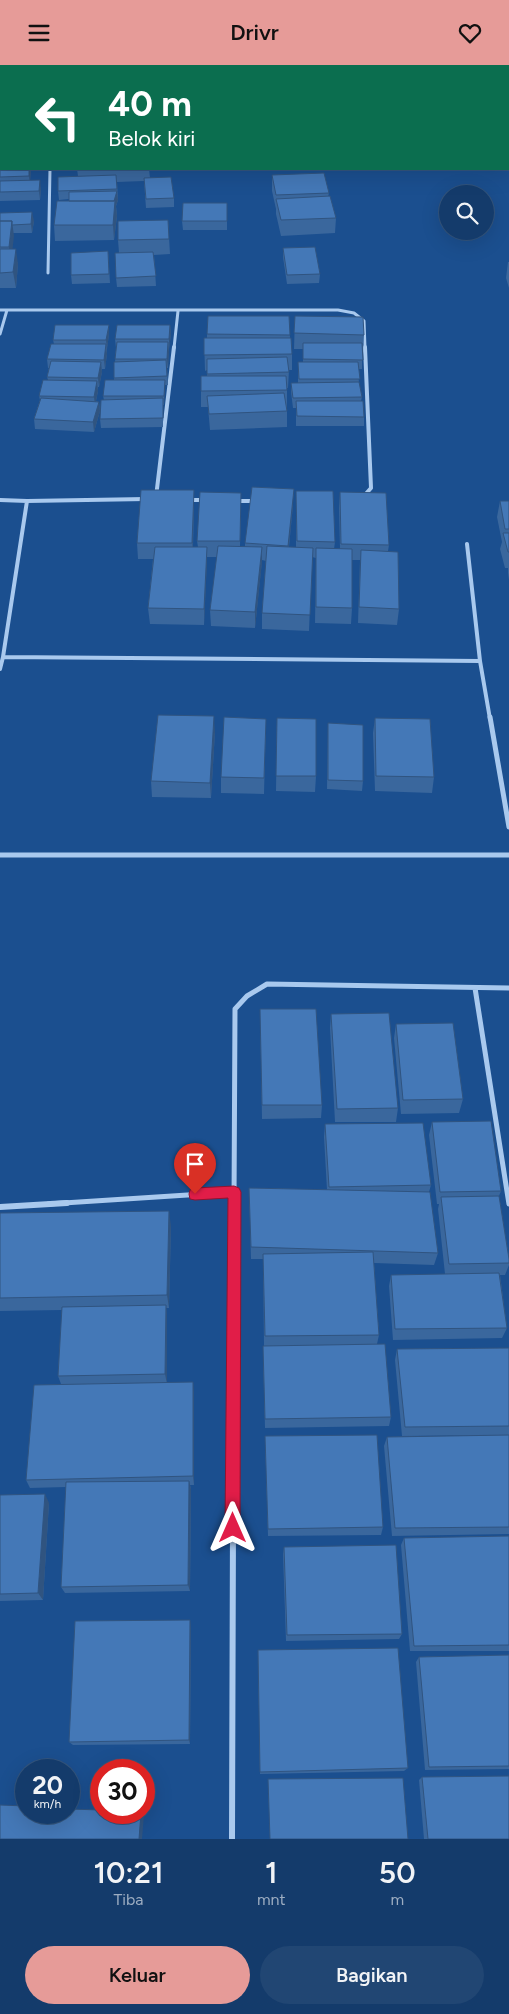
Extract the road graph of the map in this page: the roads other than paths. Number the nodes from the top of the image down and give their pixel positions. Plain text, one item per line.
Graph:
1 (50, 170) edge
2 (48, 273) dead end
3 (0, 310) edge
4 (7, 310) junction
5 (178, 311) junction
6 (0, 334) edge
7 (360, 498) edge
8 (156, 499) junction
9 (166, 499) edge
10 (0, 500) edge
11 (185, 500) edge
12 (214, 500) edge
13 (28, 501) junction
14 (232, 501) edge
15 (261, 501) edge
16 (467, 544) dead end
17 (2, 657) junction
18 (480, 661) junction
19 (0, 669) edge
20 (509, 827) edge
21 (0, 855) edge
22 (509, 855) edge
23 (475, 988) junction
24 (509, 988) edge
25 (234, 1192) junction
26 (509, 1204) edge
27 (0, 1207) edge
28 (232, 1839) edge

1 - 2 street
3 - 4 street
4 - 5 street
4 - 6 street
5 - 7 street
5 - 8 street
8 - 9 street
8 - 13 street
10 - 13 street
11 - 12 street
13 - 17 street
14 - 15 street
16 - 18 street
17 - 18 street
17 - 19 street
18 - 20 street
21 - 22 street
23 - 24 street
23 - 25 street
23 - 26 street
25 - 27 street
25 - 28 street

